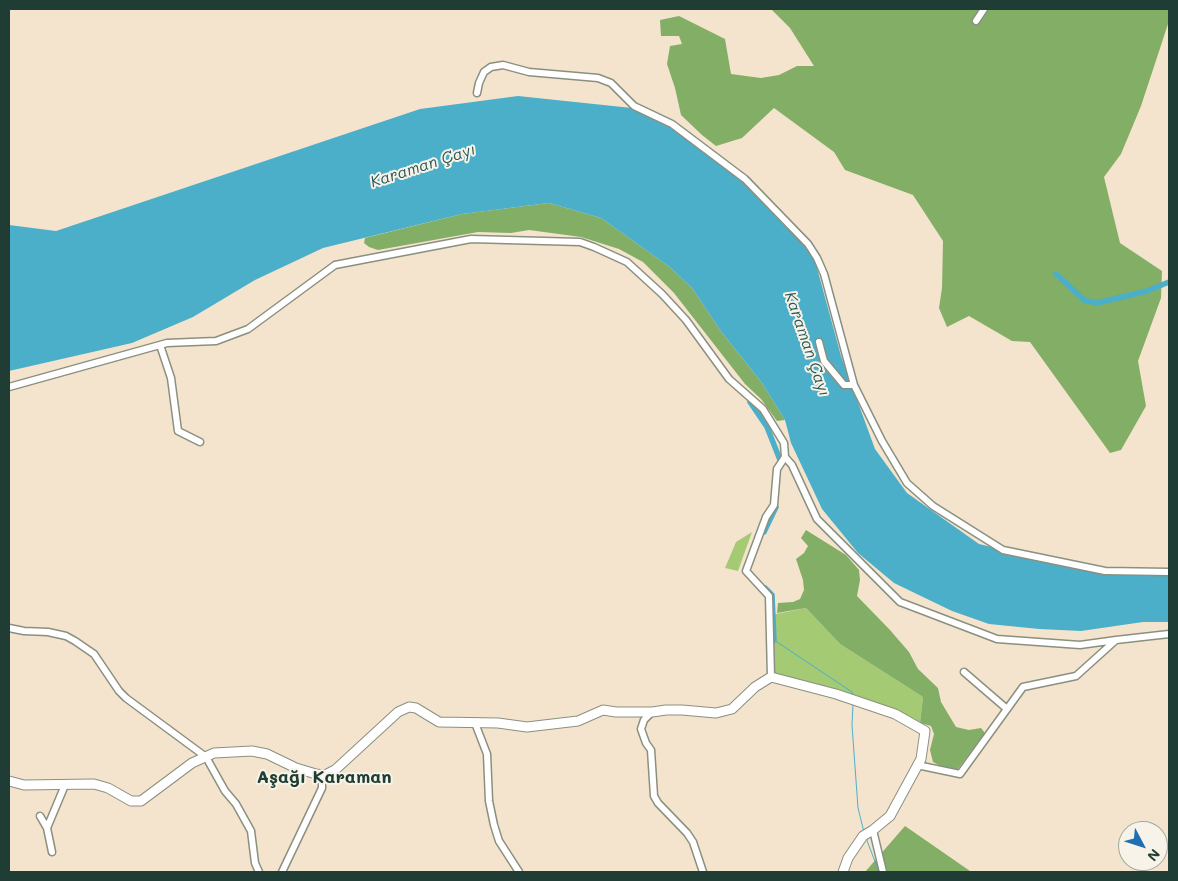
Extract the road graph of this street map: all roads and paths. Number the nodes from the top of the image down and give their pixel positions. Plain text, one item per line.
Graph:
1 (984, 9) edge
2 (976, 21) dead end
3 (478, 93) dead end
4 (819, 342) dead end
5 (160, 345) junction
6 (854, 385) junction
7 (9, 387) edge
8 (200, 442) dead end
9 (785, 457) junction
10 (1169, 572) edge
11 (9, 628) edge
12 (1169, 634) edge
13 (1116, 640) junction
14 (964, 672) dead end
15 (771, 677) junction
16 (1007, 709) junction
17 (652, 712) junction
18 (475, 723) junction
19 (206, 756) junction
20 (917, 765) junction
21 (322, 774) junction
22 (9, 781) edge
23 (65, 785) junction
24 (40, 816) dead end
25 (47, 828) junction
26 (873, 830) junction
27 (52, 852) dead end
28 (259, 872) edge
29 (282, 872) edge
30 (518, 872) edge
31 (703, 872) edge
32 (843, 872) edge
33 (883, 872) edge

1 - 2 street
3 - 6 street
4 - 6 street
5 - 7 street
5 - 8 street
5 - 9 street
6 - 10 street
9 - 13 street
9 - 15 street
11 - 19 street
12 - 13 street
13 - 16 street
14 - 16 street
15 - 17 street
15 - 20 street
16 - 20 street
17 - 18 street
17 - 31 street
18 - 21 street
18 - 30 street
19 - 21 street
19 - 23 street
19 - 28 street
20 - 26 street
21 - 29 street
22 - 23 street
23 - 25 street
24 - 25 street
25 - 27 street
26 - 32 street
26 - 33 street

